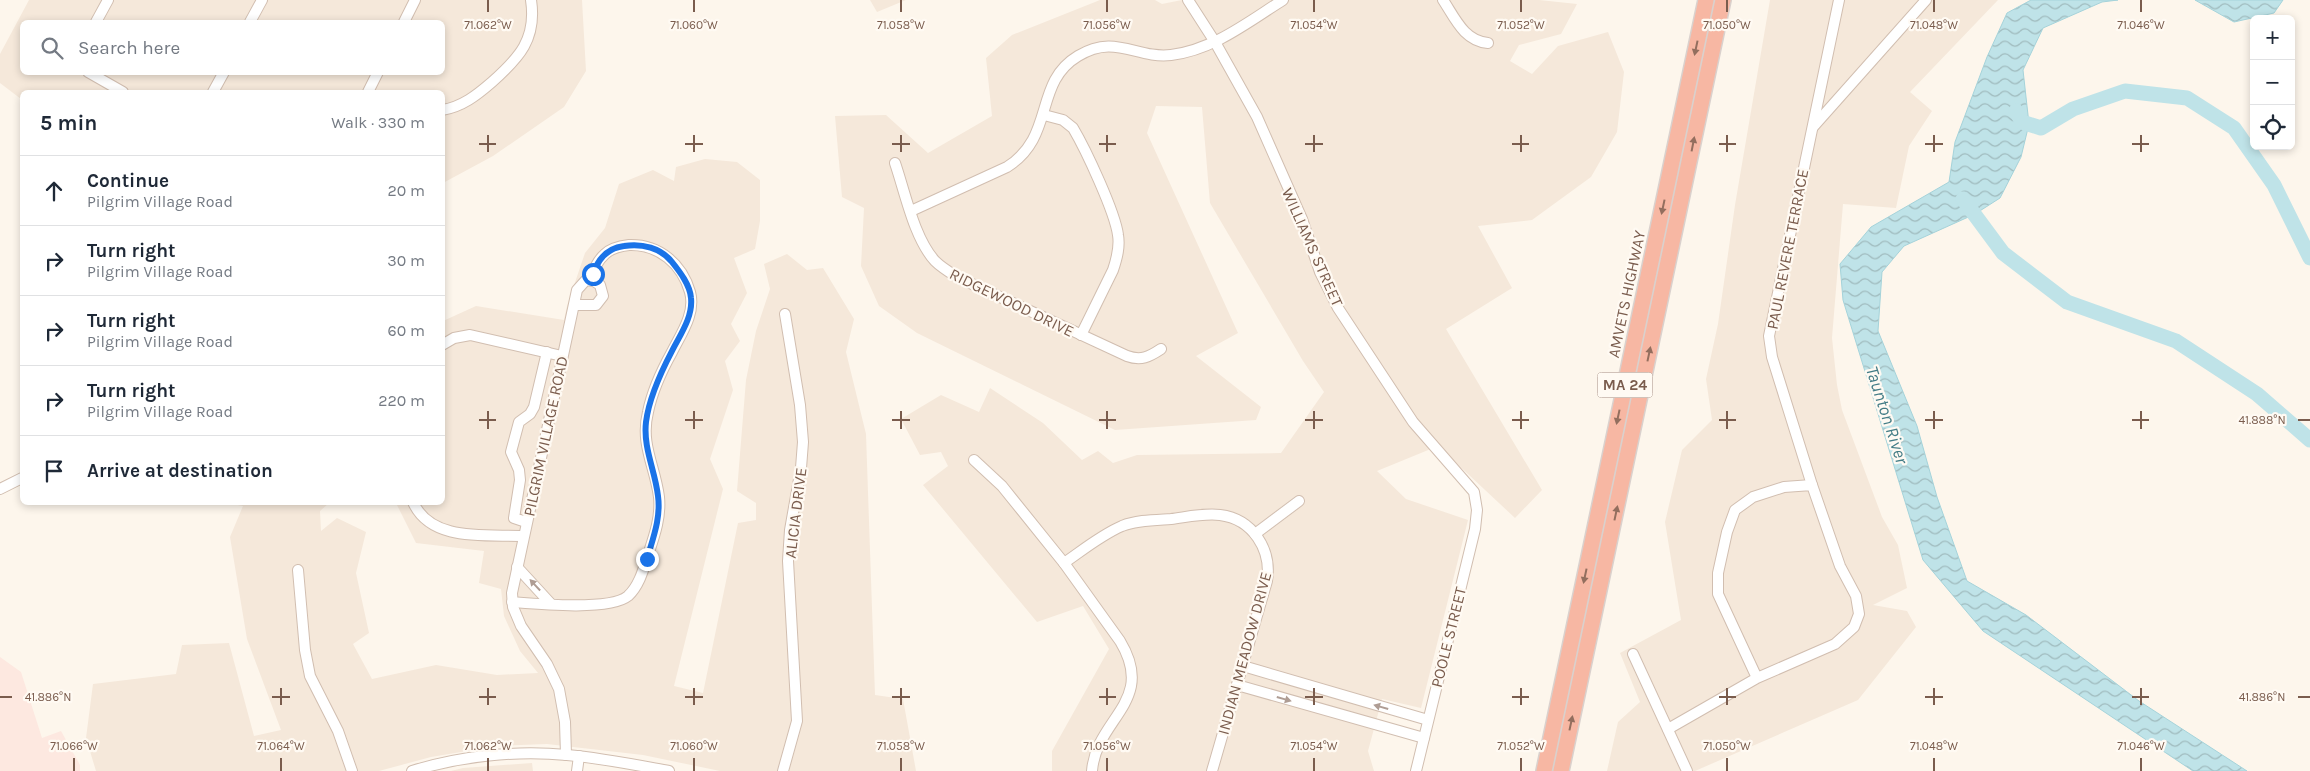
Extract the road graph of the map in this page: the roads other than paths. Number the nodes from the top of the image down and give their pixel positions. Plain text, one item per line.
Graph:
1 (108, 0) edge
2 (262, 0) edge
3 (415, 0) edge
4 (531, 0) edge
5 (1188, 0) edge
6 (1283, 0) edge
7 (1443, 0) edge
8 (1706, 0) edge
9 (1723, 0) edge
10 (1839, 0) edge
11 (1926, 0) edge
12 (97, 20) edge
13 (251, 20) edge
14 (405, 20) edge
15 (1215, 42) junction
16 (1488, 43) dead end
17 (93, 75) edge
18 (222, 75) edge
19 (376, 75) edge
20 (120, 90) edge
21 (214, 90) edge
22 (369, 90) edge
23 (445, 109) edge
24 (1044, 115) junction
25 (1812, 127) junction
26 (895, 163) dead end
27 (911, 211) junction
28 (590, 280) junction
29 (574, 304) junction
30 (785, 314) dead end
31 (1081, 335) junction
32 (445, 344) edge
33 (1161, 349) dead end
34 (547, 352) junction
35 (562, 356) junction
36 (974, 460) dead end
37 (20, 479) edge
38 (1812, 485) junction
39 (0, 489) edge
40 (1299, 501) dead end
41 (1477, 503) joint
42 (415, 505) edge
43 (526, 522) junction
44 (1255, 534) junction
45 (523, 536) junction
46 (1064, 563) junction
47 (517, 567) junction
48 (298, 570) dead end
49 (512, 602) junction
50 (551, 604) junction
51 (1633, 654) dead end
52 (1243, 666) junction
53 (1757, 678) junction
54 (1237, 686) junction
55 (1428, 720) junction
56 (1668, 729) junction
57 (1424, 738) junction
58 (566, 755) junction
59 (579, 756) junction
60 (352, 771) edge
61 (412, 771) edge
62 (577, 771) edge
63 (669, 771) edge
64 (783, 771) edge
65 (1092, 771) edge
66 (1212, 771) edge
67 (1416, 771) edge
68 (1544, 771) edge
69 (1561, 771) edge
70 (1687, 771) edge

1 - 12 street
2 - 13 street
3 - 14 street
4 - 23 street
5 - 15 street, WILLIAMS STREET
6 - 15 street
7 - 16 street
8 -> 68 highway, AMVETS HIGHWAY / MA 24
69 -> 9 highway, MA 24
10 - 25 street, PAUL REVERE TERRACE
11 - 25 street
15 - 24 street
15 - 41 street, WILLIAMS STREET
17 - 20 street
18 - 21 street
19 - 22 street
24 - 27 street
24 - 31 street
25 - 38 street, PAUL REVERE TERRACE
26 - 27 street, RIDGEWOOD DRIVE
27 - 31 street, RIDGEWOOD DRIVE
28 - 29 street, PILGRIM VILLAGE ROAD
28 - 29 street
28 - 50 street, PILGRIM VILLAGE ROAD
29 - 35 street, PILGRIM VILLAGE ROAD
30 - 64 street, ALICIA DRIVE
31 - 33 street, RIDGEWOOD DRIVE
32 - 34 street
34 - 35 street
34 - 43 street
35 - 43 street, PILGRIM VILLAGE ROAD
36 - 46 street
37 - 39 street
38 - 53 street
38 - 53 street, PAUL REVERE TERRACE
40 - 44 street
41 - 55 street, POOLE STREET
42 - 45 street
43 - 45 street, PILGRIM VILLAGE ROAD
44 - 46 street, INDIAN MEADOW DRIVE
44 - 52 street, INDIAN MEADOW DRIVE
45 - 47 street, PILGRIM VILLAGE ROAD
46 - 65 street
47 - 49 street, PILGRIM VILLAGE ROAD
50 -> 47 street
48 - 60 street
49 - 50 street, PILGRIM VILLAGE ROAD
49 - 58 street, PILGRIM VILLAGE ROAD
51 - 56 street
52 - 54 street, INDIAN MEADOW DRIVE
55 -> 52 street
53 - 56 street, PAUL REVERE TERRACE
54 -> 57 street
54 - 66 street, INDIAN MEADOW DRIVE
55 - 57 street, POOLE STREET
56 - 70 street
57 - 67 street, POOLE STREET
58 - 59 street
58 - 61 street
59 - 62 street
59 - 63 street

